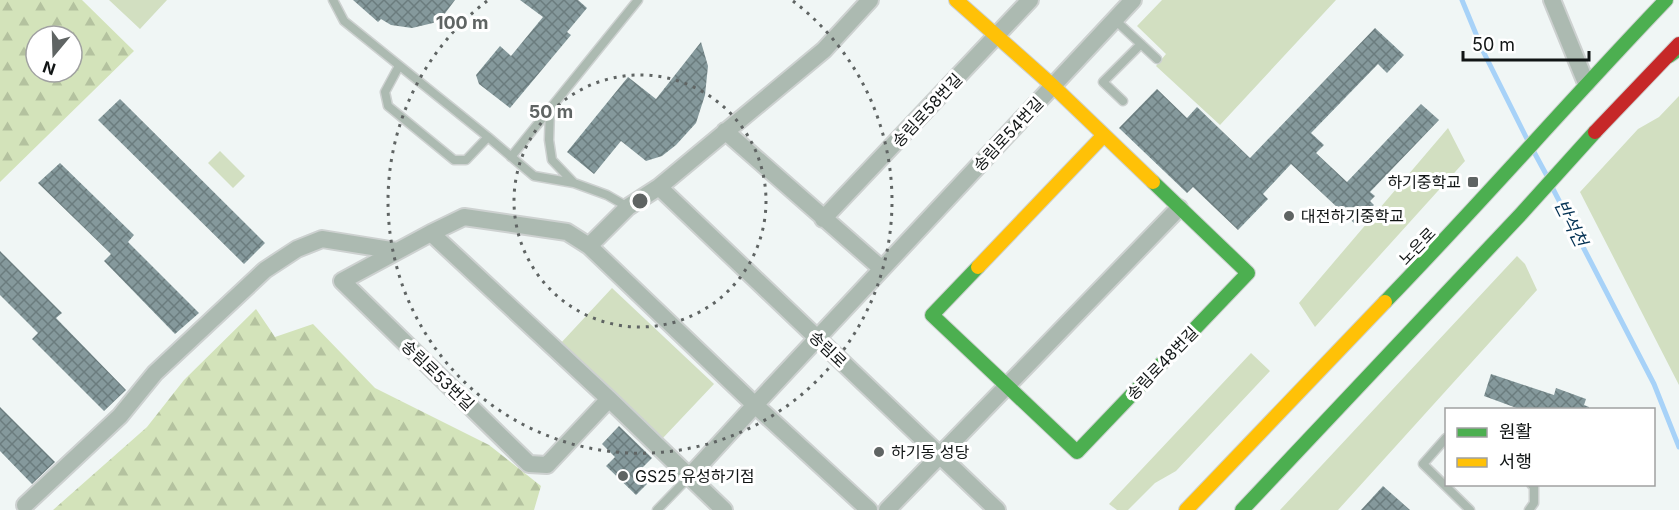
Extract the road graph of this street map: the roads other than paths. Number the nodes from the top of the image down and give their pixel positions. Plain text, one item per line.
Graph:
1 (333, 0) edge
2 (638, 0) edge
3 (870, 0) edge
4 (956, 0) edge
5 (1029, 0) edge
6 (1133, 0) edge
7 (1552, 0) edge
8 (1666, 0) edge
9 (1115, 20) junction
10 (996, 36) junction
11 (1141, 44) junction
12 (1679, 44) edge
13 (1674, 52) edge
14 (1157, 59) dead end
15 (399, 66) junction
16 (1586, 83) junction
17 (1053, 86) junction
18 (1123, 101) dead end
19 (550, 109) junction
20 (725, 131) junction
21 (1104, 135) junction
22 (488, 137) junction
23 (511, 157) junction
24 (574, 183) junction
25 (659, 187) junction
26 (628, 207) junction
27 (1179, 208) junction
28 (823, 219) junction
29 (431, 233) junction
30 (589, 246) junction
31 (397, 251) junction
32 (882, 269) junction
33 (817, 338) junction
34 (1007, 386) junction
35 (609, 399) junction
36 (755, 405) junction
37 (1445, 442) edge
38 (940, 456) junction
39 (689, 477) junction
40 (1533, 486) edge
41 (25, 505) dead end
42 (657, 510) edge
43 (724, 510) edge
44 (869, 510) edge
45 (887, 510) edge
46 (997, 510) edge
47 (1186, 510) edge
48 (1242, 510) edge
49 (1470, 510) edge
50 (1529, 510) edge

1 - 15 lane
2 - 19 lane
3 - 20 street
4 - 10 street, 송림로48번길
5 - 10 street, 송림로58번길
6 - 9 street, 송림로54번길
7 - 16 street
8 - 16 street, 노은로
9 - 11 lane
9 - 17 street, 송림로54번길
10 - 17 street, 송림로48번길
10 - 28 street, 송림로58번길
11 - 14 lane
11 - 18 lane
12 - 13 street
13 - 48 street
15 - 22 lane
15 - 22 lane
16 - 47 street, 노은로
17 - 21 street, 송림로48번길
17 - 32 street, 송림로54번길
19 - 23 lane
19 - 24 lane
20 - 25 street
20 - 28 street
21 - 27 street, 송림로48번길
21 - 34 street, 송림로48번길
22 - 23 lane
23 - 24 lane
24 - 26 lane
25 - 26 street
25 - 33 street, 송림로
26 - 30 street
27 - 34 street
27 - 34 street, 송림로48번길
28 - 32 street
29 - 30 street, 송림로53번길
29 - 31 street, 송림로53번길
29 - 35 street
30 - 36 street, 송림로53번길
31 - 35 street, 송림로53번길
31 - 41 street
32 - 33 street, 송림로54번길
33 - 36 street
33 - 38 street, 송림로
34 - 38 street
35 - 39 street
36 - 39 street
36 - 44 street, 송림로53번길
37 - 49 lane
38 - 45 street
38 - 46 street, 송림로
39 - 42 lane
39 - 43 street
40 - 50 lane

